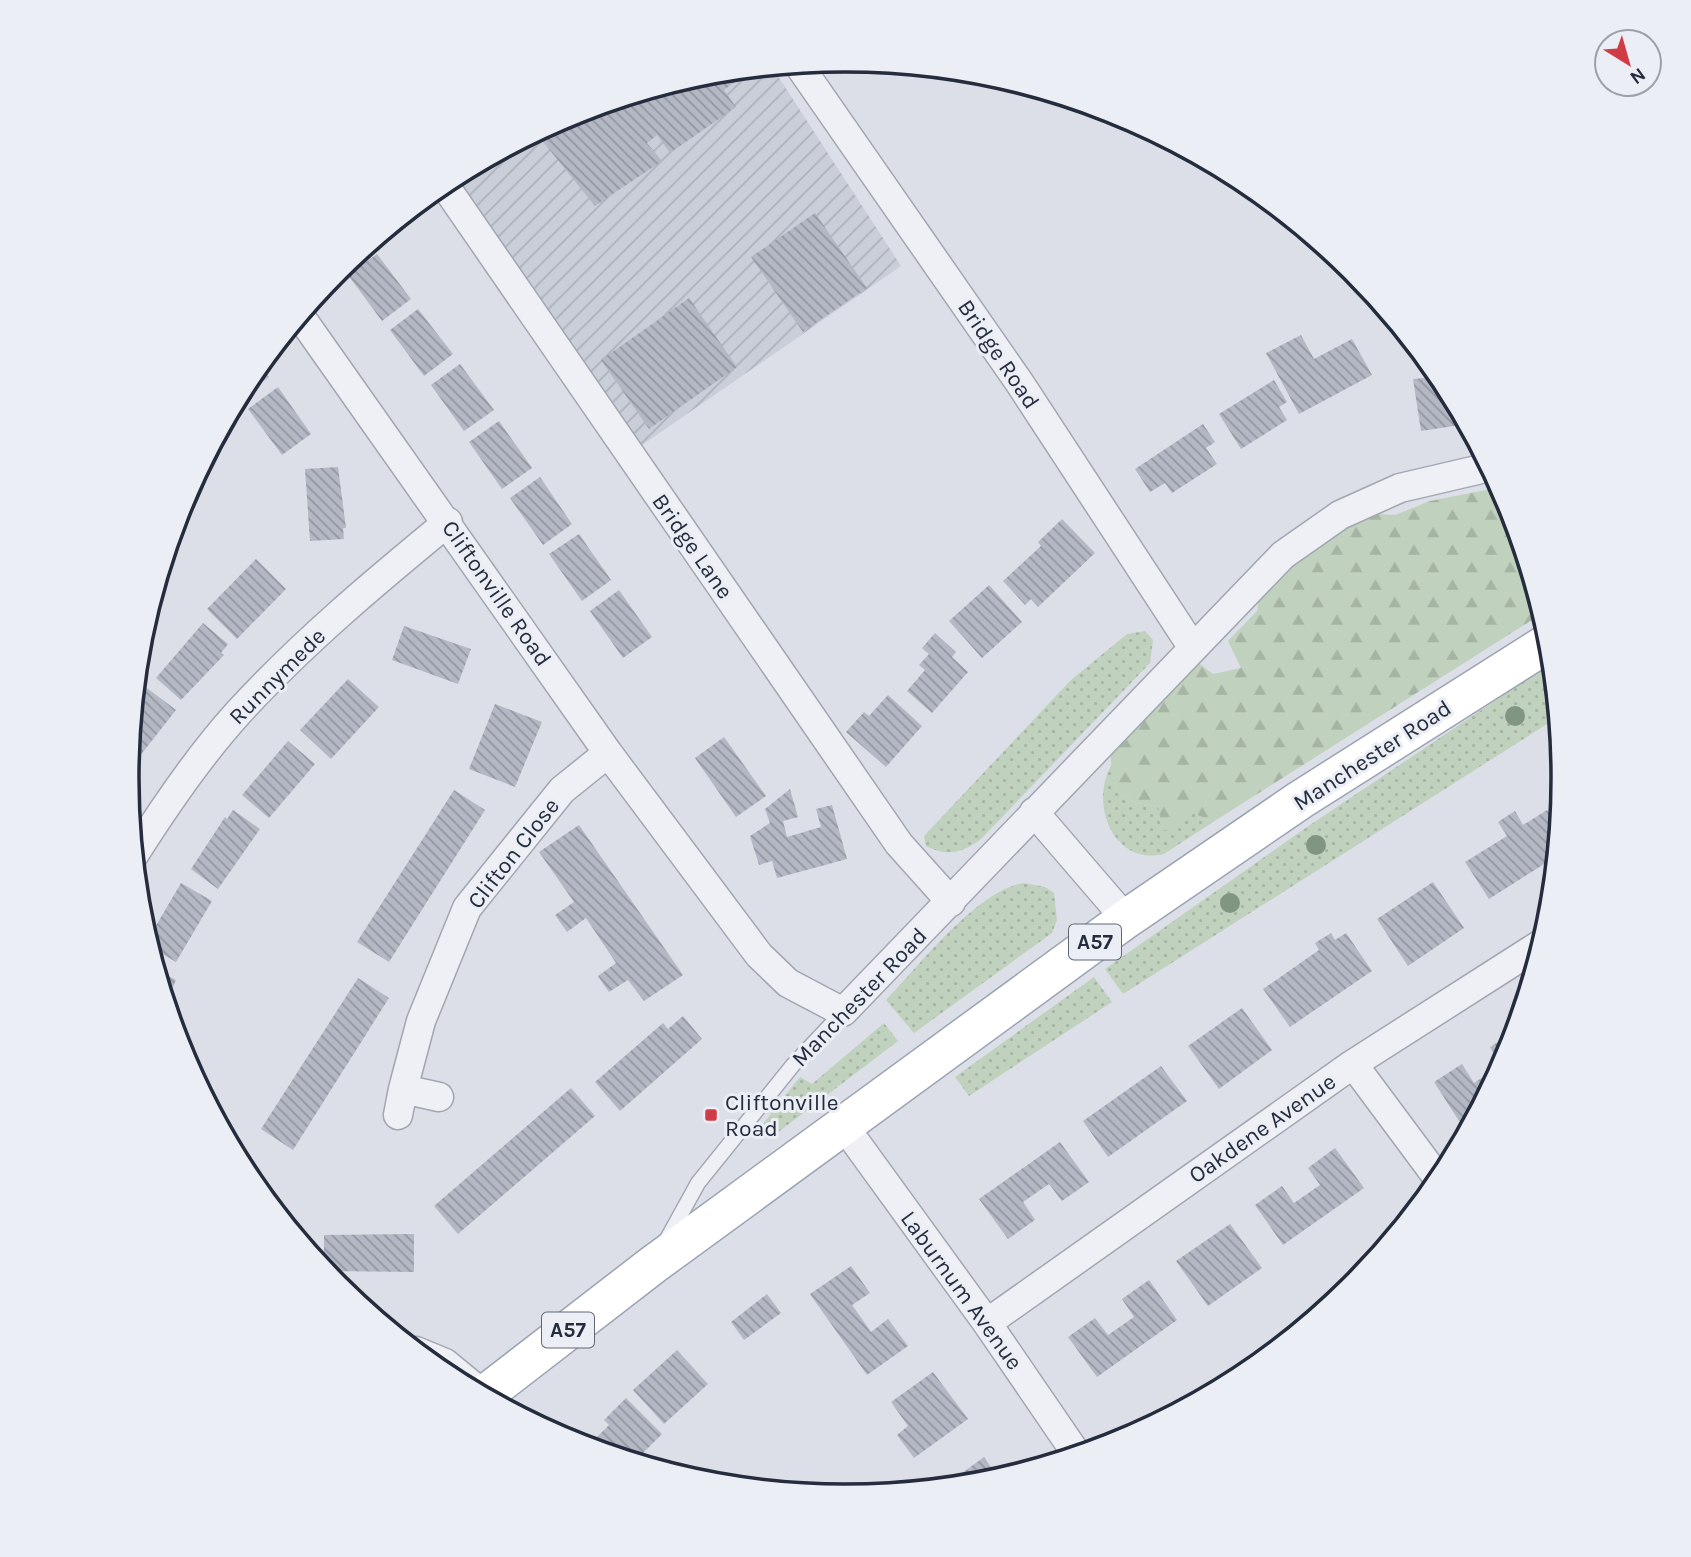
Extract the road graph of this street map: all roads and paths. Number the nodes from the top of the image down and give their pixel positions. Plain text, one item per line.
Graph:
1 (804, 73) edge
2 (450, 193) edge
3 (305, 324) edge
4 (1480, 469) edge
5 (448, 522) junction
6 (1540, 647) edge
7 (1192, 648) junction
8 (608, 753) junction
9 (1034, 811) junction
10 (142, 843) edge
11 (951, 902) junction
12 (1126, 919) junction
13 (1531, 951) edge
14 (843, 1012) junction
15 (1353, 1064) junction
16 (439, 1097) dead end
17 (844, 1126) junction
18 (1433, 1171) edge
19 (654, 1264) junction
20 (987, 1323) junction
21 (491, 1390) edge
22 (1073, 1448) edge

1 - 7 street, Bridge Road
2 - 11 street, Bridge Lane
3 - 5 street, Cliftonville Road
4 - 7 street, Manchester Road
5 - 8 street, Cliftonville Road
5 - 10 street, Runnymede
6 - 12 main road, Manchester Road / A57
7 - 9 street, Manchester Road
8 - 14 street, Cliftonville Road
8 - 16 street, Clifton Close
9 - 11 street, Manchester Road
9 - 12 street
11 - 14 street, Manchester Road
12 - 17 main road, Manchester Road / A57
13 - 15 street, Oakdene Avenue
14 - 19 lane, Manchester Road
15 - 18 street
15 - 20 street, Oakdene Avenue
17 - 19 main road, Manchester Road / A57
17 - 20 street, Laburnum Avenue
19 - 21 main road, Manchester Road / A57
20 - 22 street, Laburnum Avenue

